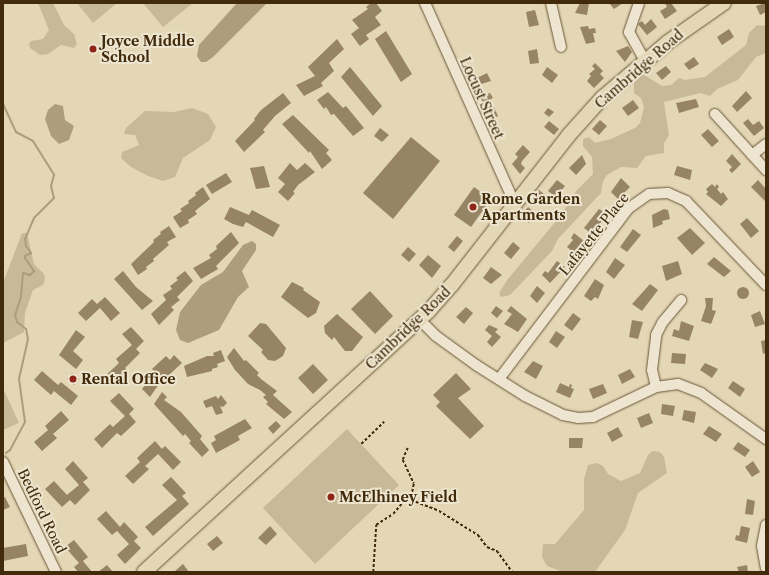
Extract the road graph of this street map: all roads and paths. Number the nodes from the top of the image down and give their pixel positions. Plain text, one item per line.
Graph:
1 (425, 3) edge
2 (551, 3) edge
3 (639, 3) edge
4 (724, 3) edge
5 (561, 47) dead end
6 (645, 61) junction
7 (715, 114) dead end
8 (766, 144) edge
9 (752, 155) junction
10 (766, 170) edge
11 (515, 204) junction
12 (766, 285) edge
13 (680, 300) dead end
14 (420, 319) junction
15 (499, 379) junction
16 (656, 387) junction
17 (384, 422) dead end
18 (766, 439) edge
19 (361, 444) dead end
20 (408, 448) dead end
21 (3, 462) edge
22 (411, 500) junction
23 (766, 525) edge
24 (766, 568) edge
25 (56, 572) edge
26 (144, 572) edge
27 (374, 572) edge
28 (512, 572) edge

1 - 11 street, Locust Street
2 - 5 street
3 - 6 street
4 - 6 highway, Cambridge Road
6 - 11 highway, Cambridge Road
7 - 9 street
8 - 9 street
9 - 10 street
11 - 14 highway, Cambridge Road
12 - 15 street, Lafayette Place
13 - 16 street
14 - 15 street
14 - 26 highway, Cambridge Road
15 - 16 street
16 - 18 street
17 - 19 path
20 - 22 path
21 - 25 street, Bedford Road
22 - 27 path
22 - 28 path
23 - 24 street

